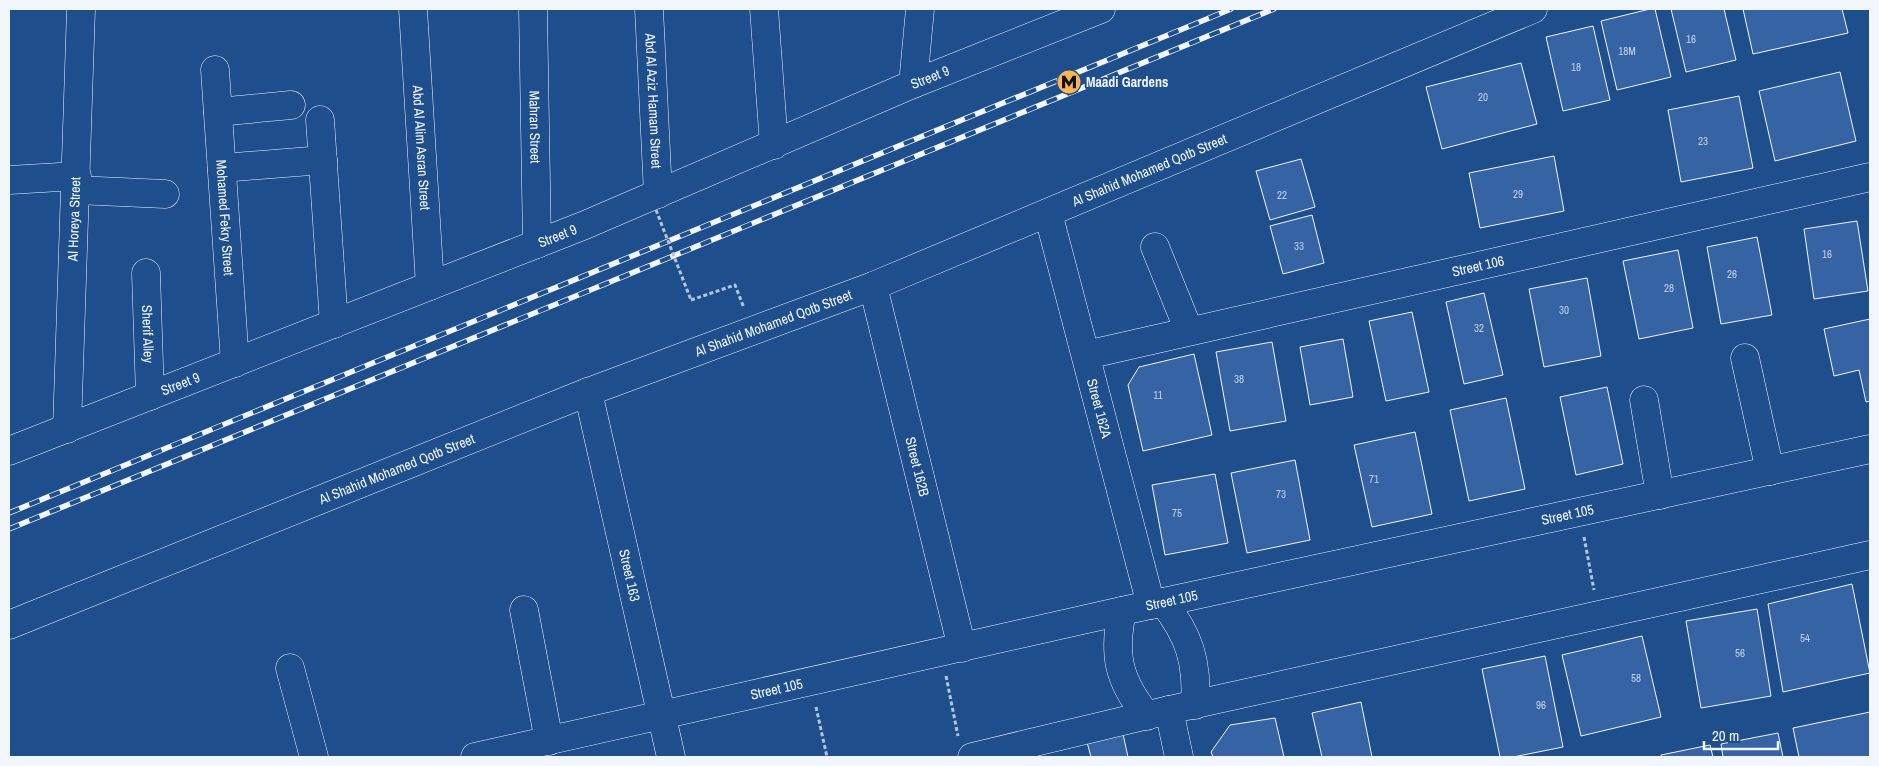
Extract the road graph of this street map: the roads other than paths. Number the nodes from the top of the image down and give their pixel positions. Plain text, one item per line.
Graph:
1 (81, 9) edge
2 (413, 9) edge
3 (533, 9) edge
4 (649, 9) edge
5 (764, 9) edge
6 (920, 9) edge
7 (1101, 9) edge
8 (1533, 9) edge
9 (1060, 16) edge
10 (215, 70) dead end
11 (913, 84) junction
12 (291, 105) dead end
13 (218, 112) junction
14 (320, 120) dead end
15 (774, 145) junction
16 (323, 160) junction
17 (222, 168) junction
18 (1870, 176) edge
19 (9, 180) edge
20 (76, 182) junction
21 (165, 194) dead end
22 (657, 202) junction
23 (1048, 213) junction
24 (537, 244) junction
25 (1155, 247) dead end
26 (146, 273) dead end
27 (430, 286) junction
28 (874, 286) junction
29 (334, 324) junction
30 (1189, 331) junction
31 (1086, 355) junction
32 (1745, 358) dead end
33 (235, 363) junction
34 (588, 392) junction
35 (150, 396) junction
36 (1644, 400) dead end
37 (66, 429) junction
38 (1870, 449) edge
39 (9, 451) edge
40 (1770, 471) junction
41 (1660, 495) junction
42 (1870, 555) edge
43 (1157, 603) junction
44 (524, 610) dead end
45 (1122, 611) junction
46 (9, 625) edge
47 (952, 650) junction
48 (290, 668) dead end
49 (1170, 710) junction
50 (661, 716) junction
51 (549, 741) junction
52 (973, 752) edge
53 (314, 757) edge
54 (474, 757) edge
55 (671, 757) edge
56 (1179, 757) edge

1 - 20 street, Al Horeya Street
2 - 27 street, Abd Al Alim Asran Street
3 - 24 street, Mahran Street
4 - 22 street, Abd Al Aziz Hamam Street
5 - 15 street
6 - 11 street
7 - 9 street, Street 9
8 - 23 street, Al Shahid Mohamed Qotb Street
9 - 11 street, Street 9
10 - 13 street, Mohamed Fekry Street
11 - 15 street, Street 9
12 - 13 street
13 - 17 street, Mohamed Fekry Street
14 - 16 street
15 - 22 street, Street 9
16 - 17 street
16 - 29 street
17 - 33 street, Mohamed Fekry Street
18 - 30 street, Street 106
19 - 20 street
20 - 21 street
20 - 37 street, Al Horeya Street
22 - 24 street, Street 9
23 - 28 street, Al Shahid Mohamed Qotb Street
23 - 31 street, Street 162A
24 - 27 street, Street 9
25 - 30 street
26 - 35 street, Sherif Alley
27 - 29 street, Street 9
28 - 34 street, Al Shahid Mohamed Qotb Street
28 - 47 street, Street 162B
29 - 33 street, Street 9
30 - 31 street, Street 106
31 - 43 street, Street 162A
32 - 40 street
33 - 35 street, Street 9
34 - 46 street, Al Shahid Mohamed Qotb Street
34 - 50 street, Street 163
35 - 37 street, Street 9
36 - 41 street
37 - 39 street, Street 9
38 - 40 street, Street 105
40 - 41 street, Street 105
41 - 43 street, Street 105
42 - 49 street
43 - 45 street, Street 105
43 - 49 street
44 - 51 street
45 - 47 street, Street 105
45 - 49 street
47 - 50 street, Street 105
48 - 53 street
49 - 52 street
49 - 56 street
50 - 51 street, Street 105
50 - 55 street, Street 163
51 - 54 street, Street 105

